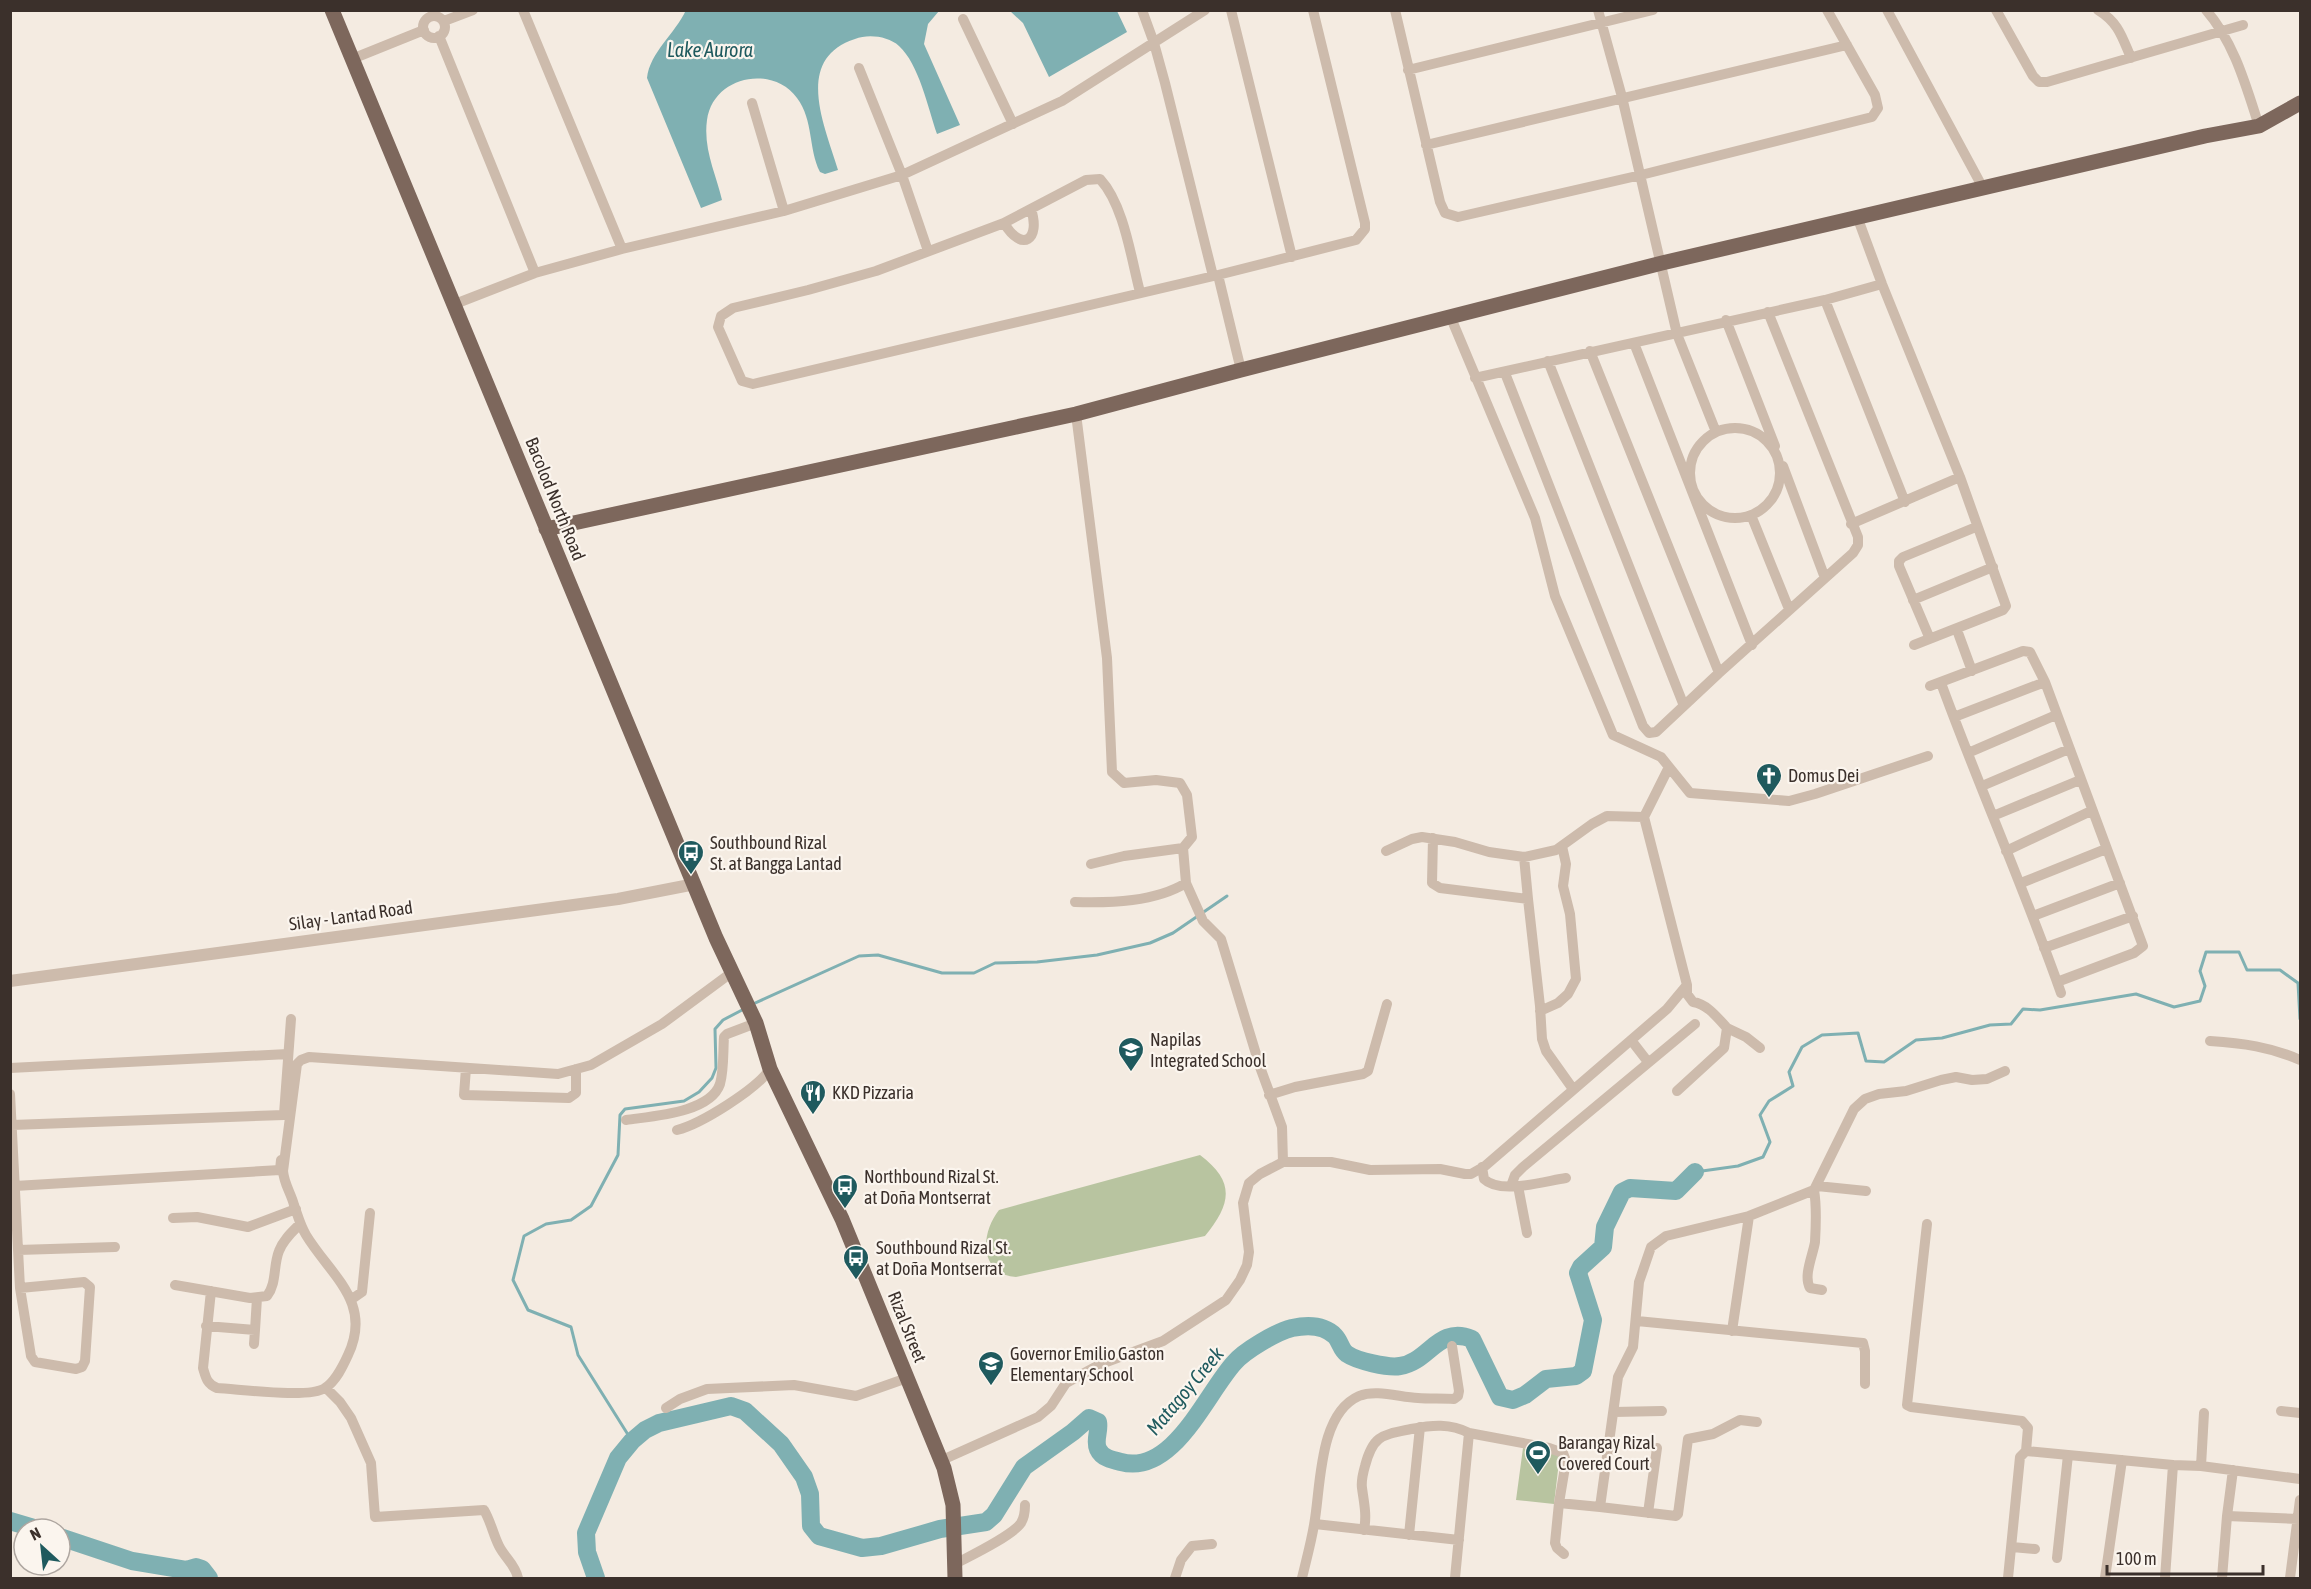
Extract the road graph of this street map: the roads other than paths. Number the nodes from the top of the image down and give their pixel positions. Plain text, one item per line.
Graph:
1 (332, 10) edge
2 (473, 10) edge
3 (523, 10) edge
4 (1142, 10) edge
5 (1205, 10) edge
6 (1231, 10) edge
7 (1313, 10) edge
8 (1395, 10) edge
9 (1598, 10) edge
10 (1653, 10) edge
11 (1827, 10) edge
12 (1887, 10) edge
13 (1996, 10) edge
14 (2098, 10) edge
15 (2206, 10) edge
16 (429, 14) edge
17 (963, 19) dead end
18 (444, 21) junction
19 (1602, 23) junction
20 (2243, 25) dead end
21 (424, 30) junction
22 (2222, 31) junction
23 (439, 36) junction
24 (1155, 43) junction
25 (1847, 45) junction
26 (352, 58) junction
27 (2131, 58) junction
28 (860, 68) dead end
29 (1408, 70) junction
30 (1622, 98) junction
31 (752, 103) dead end
32 (2301, 103) edge
33 (1013, 124) junction
34 (2259, 126) junction
35 (1426, 145) junction
36 (902, 175) junction
37 (1641, 175) junction
38 (1983, 188) junction
39 (1031, 209) junction
40 (784, 211) junction
41 (1858, 219) junction
42 (1004, 223) junction
43 (622, 249) junction
44 (928, 251) junction
45 (1292, 256) junction
46 (1662, 263) junction
47 (536, 273) junction
48 (1216, 275) junction
49 (1882, 284) junction
50 (1140, 292) junction
51 (1825, 300) junction
52 (455, 304) junction
53 (1768, 312) junction
54 (1451, 318) junction
55 (1726, 320) junction
56 (1677, 334) junction
57 (1634, 343) junction
58 (1590, 351) junction
59 (1548, 361) junction
60 (1241, 370) junction
61 (1505, 373) junction
62 (1475, 378) junction
63 (1076, 414) junction
64 (1716, 432) junction
65 (1778, 455) junction
66 (1960, 480) junction
67 (1692, 493) junction
68 (1905, 502) junction
69 (1751, 515) junction
70 (1851, 524) junction
71 (1976, 527) junction
72 (546, 529) junction
73 (1993, 567) junction
74 (1824, 578) junction
75 (1913, 600) junction
76 (1790, 609) junction
77 (1957, 630) junction
78 (1930, 639) junction
79 (1752, 645) junction
80 (1914, 645) dead end
81 (1972, 671) junction
82 (1719, 673) junction
83 (2045, 682) junction
84 (1684, 706) junction
85 (2056, 715) junction
86 (1954, 717) junction
87 (2069, 749) junction
88 (1968, 753) junction
89 (1928, 756) dead end
90 (1669, 767) junction
91 (2080, 780) junction
92 (1982, 786) junction
93 (2091, 811) junction
94 (1993, 816) junction
95 (1644, 817) junction
96 (1433, 838) junction
97 (1562, 846) junction
98 (1183, 848) junction
99 (2106, 849) junction
100 (2006, 850) junction
101 (1386, 851) dead end
102 (1524, 857) junction
103 (1091, 864) dead end
104 (1186, 883) junction
105 (2021, 883) junction
106 (2120, 883) junction
107 (695, 884) junction
108 (1528, 899) junction
109 (1076, 902) dead end
110 (2032, 916) junction
111 (2133, 916) junction
112 (2044, 948) junction
113 (731, 973) junction
114 (10, 981) edge
115 (1687, 985) junction
116 (745, 1000) joint
117 (1387, 1004) dead end
118 (1540, 1011) junction
119 (291, 1019) dead end
120 (755, 1020) junction
121 (1695, 1024) dead end
122 (1727, 1028) junction
123 (1631, 1040) junction
124 (2210, 1041) dead end
125 (1760, 1048) dead end
126 (288, 1054) junction
127 (2301, 1060) edge
128 (1648, 1062) junction
129 (10, 1068) edge
130 (466, 1068) junction
131 (576, 1069) junction
132 (770, 1069) junction
133 (2005, 1071) dead end
134 (1573, 1089) junction
135 (1677, 1091) dead end
136 (10, 1094) edge
137 (1269, 1095) junction
138 (284, 1115) junction
139 (626, 1120) dead end
140 (12, 1125) junction
141 (677, 1130) dead end
142 (1283, 1162) junction
143 (1482, 1167) junction
144 (1566, 1178) dead end
145 (15, 1186) junction
146 (1515, 1186) junction
147 (1816, 1188) junction
148 (1866, 1191) dead end
149 (296, 1209) junction
150 (370, 1213) dead end
151 (1749, 1216) junction
152 (173, 1218) dead end
153 (300, 1224) junction
154 (1927, 1224) dead end
155 (1527, 1233) dead end
156 (115, 1247) dead end
157 (18, 1250) junction
158 (175, 1285) dead end
159 (20, 1288) junction
160 (1822, 1290) dead end
161 (211, 1291) junction
162 (257, 1298) junction
163 (352, 1299) junction
164 (1637, 1321) junction
165 (206, 1326) junction
166 (255, 1330) junction
167 (1732, 1331) junction
168 (254, 1344) dead end
169 (1452, 1346) dead end
170 (907, 1378) junction
171 (1865, 1384) dead end
172 (326, 1388) junction
173 (666, 1408) dead end
174 (1662, 1411) dead end
175 (2281, 1411) dead end
176 (1614, 1412) junction
177 (2204, 1413) dead end
178 (2301, 1413) edge
179 (1757, 1422) dead end
180 (1420, 1427) junction
181 (1470, 1433) junction
182 (1657, 1448) dead end
183 (2026, 1451) junction
184 (2068, 1455) junction
185 (2122, 1460) junction
186 (940, 1461) junction
187 (2173, 1465) junction
188 (2201, 1466) junction
189 (2233, 1470) junction
190 (2301, 1479) edge
191 (2301, 1500) edge
192 (1559, 1503) junction
193 (1025, 1505) dead end
194 (1600, 1507) junction
195 (1648, 1513) junction
196 (2227, 1516) junction
197 (2298, 1519) junction
198 (1315, 1524) junction
199 (1364, 1530) junction
200 (1409, 1535) junction
201 (1459, 1540) junction
202 (1212, 1544) dead end
203 (2012, 1546) junction
204 (2035, 1549) dead end
205 (1563, 1554) dead end
206 (2057, 1558) dead end
207 (955, 1571) edge
208 (518, 1578) edge
209 (1175, 1578) edge
210 (1302, 1578) edge
211 (1455, 1578) edge
212 (2008, 1578) edge
213 (2105, 1578) edge
214 (2165, 1578) edge
215 (2222, 1578) edge
216 (2290, 1578) edge

1 - 26 main road, Bacolod North Road
2 - 18 street
3 - 43 street
4 - 24 street
5 - 24 street
6 - 45 street
7 - 45 street
8 - 29 street
9 - 19 street
10 - 19 street
11 - 25 street
12 - 38 street
13 - 27 street
14 - 27 street
15 - 22 street
16 - 18 street
16 - 21 street
17 - 33 street
18 - 23 street
19 - 29 street
19 - 30 street
20 - 22 street
21 - 23 street
21 - 26 street
22 - 27 street
22 - 34 street
23 - 47 street
24 - 33 street
24 - 48 street
25 - 30 street
25 - 37 street
26 - 52 main road, Bacolod North Road
28 - 36 street
29 - 35 street
30 - 35 street
30 - 37 street
31 - 40 street
32 - 34 main road
33 - 36 street
34 - 38 main road
35 - 37 street
36 - 40 street
36 - 44 street
37 - 46 street
38 - 41 main road
39 - 42 street
39 - 42 street
39 - 50 street
40 - 43 street
41 - 46 main road
41 - 49 street
42 - 44 street
43 - 47 street
44 - 50 street
45 - 48 street
46 - 54 main road
46 - 56 street
47 - 52 street
48 - 50 street
48 - 60 street
49 - 51 street
49 - 66 street
51 - 53 street
51 - 68 street
52 - 72 main road, Bacolod North Road
53 - 55 street
53 - 70 street
54 - 60 main road
54 - 62 street
55 - 56 street
55 - 65 street
56 - 57 street
56 - 64 street
57 - 58 street
57 - 67 street
58 - 59 street
58 - 82 street
59 - 61 street
59 - 84 street
60 - 63 main road
61 - 62 street
61 - 84 street
62 - 90 street
63 - 72 main road
63 - 98 street
64 - 65 street
64 - 67 street
65 - 69 street
65 - 74 street
66 - 68 street
66 - 71 street
67 - 69 street
67 - 79 street
68 - 70 street
69 - 76 street
70 - 74 street
71 - 73 street
71 - 75 street
72 - 107 main road, Bacolod North Road
73 - 75 street
73 - 77 street
74 - 76 street
75 - 78 street
76 - 79 street
77 - 78 street
77 - 81 street
78 - 80 street
79 - 82 street
81 - 83 street
81 - 86 street
82 - 84 street
83 - 85 street
83 - 86 street
85 - 87 street
85 - 88 street
86 - 88 street
87 - 91 street
87 - 92 street
88 - 92 street
89 - 90 street
90 - 95 street
91 - 93 street
91 - 94 street
92 - 94 street
93 - 99 street
93 - 100 street
94 - 100 street
95 - 97 street
95 - 115 street
96 - 101 street
96 - 102 street
96 - 108 street
97 - 102 street
97 - 118 street
98 - 103 street
98 - 104 street
99 - 105 street
99 - 106 street
100 - 105 street
102 - 108 street
104 - 109 street
104 - 137 street
105 - 110 street
106 - 110 street
106 - 111 street
107 - 113 main road, Bacolod North Road
107 - 114 street, Silay - Lantad Road
108 - 118 street
110 - 112 street
111 - 112 street
111 - 112 street
113 - 116 main road, Bacolod North Road
113 - 131 street
115 - 122 street
115 - 123 street
116 - 120 main road, Rizal Street
117 - 137 street
118 - 134 street
119 - 126 street
120 - 132 main road, Rizal Street
120 - 139 street
121 - 128 street
122 - 125 street
122 - 135 street
123 - 128 street
123 - 134 street
124 - 127 street
126 - 129 street
126 - 138 street
128 - 146 street
130 - 131 street
130 - 131 street
130 - 149 street
132 - 141 street
132 - 170 main road, Rizal Street
133 - 147 street
134 - 143 street
136 - 140 street
137 - 142 street
138 - 140 street
138 - 145 street
140 - 145 street
142 - 143 street
142 - 186 street
143 - 146 street
144 - 146 street
145 - 157 street
146 - 155 street
147 - 148 street
147 - 151 street
147 - 160 street
149 - 152 street
149 - 153 street
150 - 163 street
151 - 164 street
151 - 167 street
153 - 162 street
153 - 163 street
154 - 183 street
156 - 157 street
157 - 159 street
158 - 161 street
159 - 159 street
161 - 162 street
161 - 165 street
162 - 166 street
163 - 172 street
164 - 167 street
164 - 176 street
165 - 166 street
165 - 172 street
166 - 168 street
167 - 171 street
169 - 198 street
170 - 173 street
170 - 186 main road, Rizal Street
172 - 208 street
174 - 176 street
175 - 178 street
176 - 194 street
177 - 188 street
179 - 195 street
180 - 181 street
180 - 199 street
180 - 200 street
181 - 192 street
181 - 201 street
182 - 195 street
183 - 184 street
183 - 203 street
184 - 185 street
184 - 206 street
185 - 187 street
185 - 213 street
186 - 207 main road, Rizal Street
187 - 188 street
187 - 214 street
188 - 189 street
189 - 190 street
189 - 196 street
191 - 197 street
192 - 194 street
192 - 205 street
193 - 207 street
194 - 195 street
196 - 197 street
196 - 215 street
197 - 216 street
198 - 199 street
198 - 210 street
199 - 200 street
200 - 201 street
201 - 211 street
202 - 209 street
203 - 204 street
203 - 212 street

